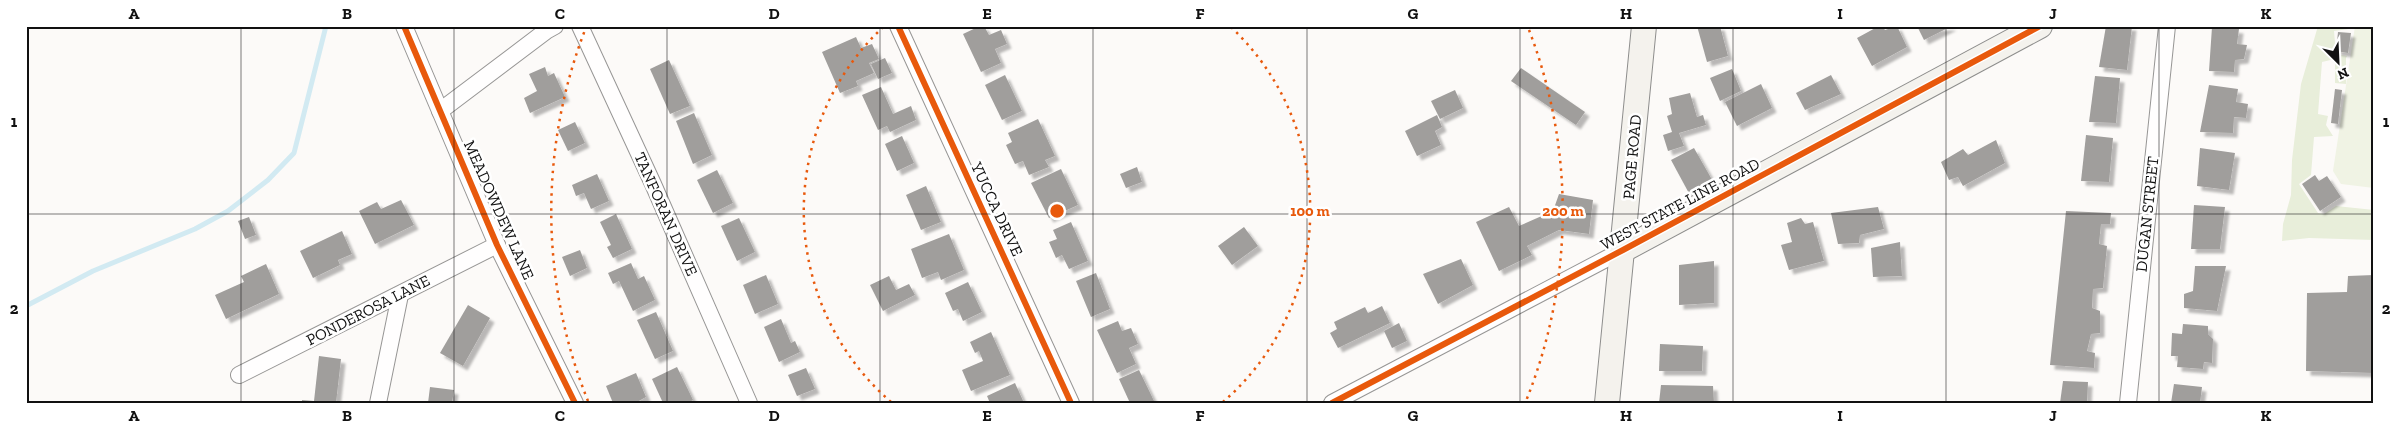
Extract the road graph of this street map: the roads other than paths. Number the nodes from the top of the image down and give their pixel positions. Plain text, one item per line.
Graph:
1 (404, 26) edge
2 (555, 26) edge
3 (580, 26) edge
4 (898, 26) edge
5 (1644, 26) edge
6 (2040, 26) edge
7 (2167, 26) edge
8 (440, 112) junction
9 (497, 245) junction
10 (1623, 250) junction
11 (400, 295) junction
12 (239, 375) dead end
13 (378, 403) edge
14 (575, 403) edge
15 (749, 403) edge
16 (1071, 403) edge
17 (1332, 403) edge
18 (1607, 403) edge
19 (2128, 403) edge

1 - 8 street, MEADOWDEW LANE
2 - 8 street
3 - 15 street, TANFORAN DRIVE
4 - 16 street, YUCCA DRIVE
5 - 10 street, PAGE ROAD
6 - 10 street, WEST STATE LINE ROAD
7 - 19 street, DUGAN STREET
8 - 9 street, MEADOWDEW LANE
9 - 11 street, PONDEROSA LANE
9 - 14 street, MEADOWDEW LANE
10 - 17 street, WEST STATE LINE ROAD
10 - 18 street, PAGE ROAD
11 - 12 street, PONDEROSA LANE
11 - 13 street

